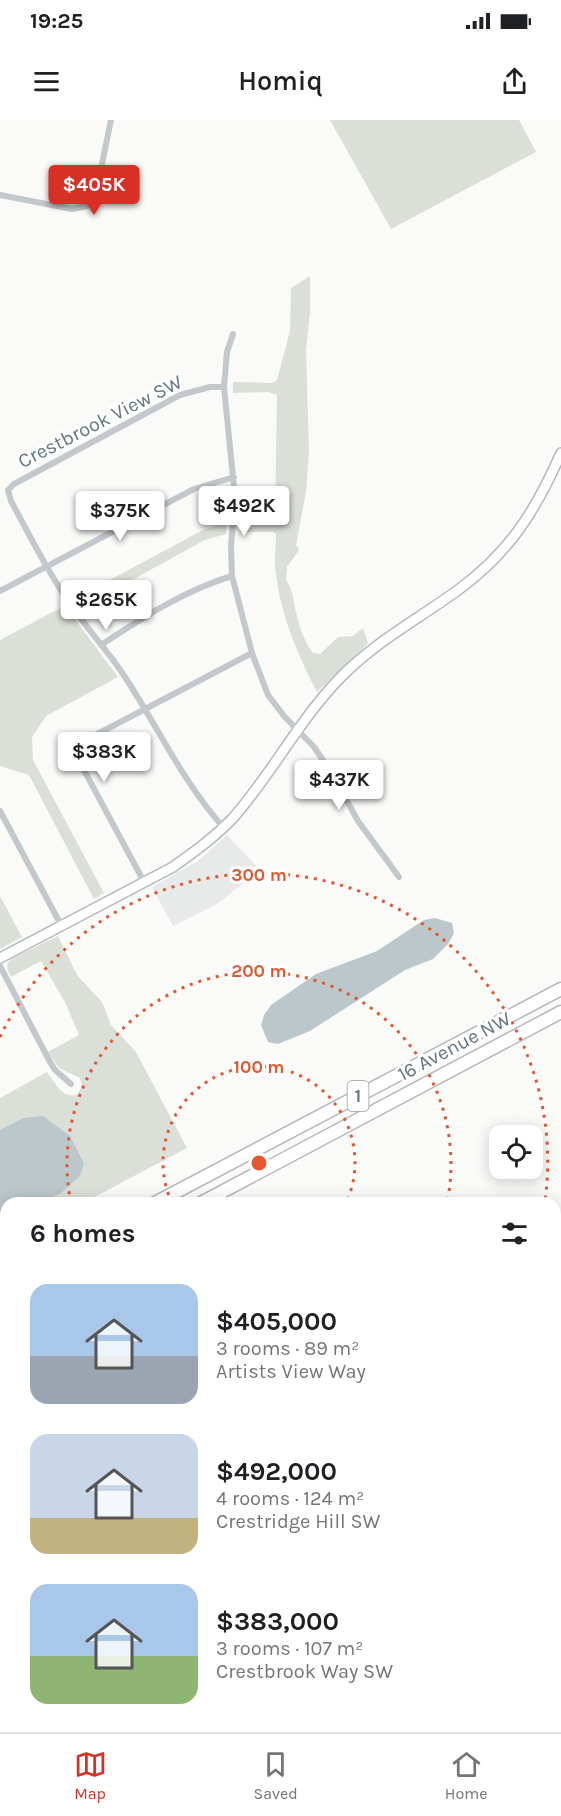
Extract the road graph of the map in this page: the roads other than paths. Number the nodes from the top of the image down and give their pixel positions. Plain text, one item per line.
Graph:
1 (111, 120) edge
2 (0, 195) edge
3 (234, 334) dead end
4 (224, 387) junction
5 (561, 453) edge
6 (234, 477) junction
7 (46, 566) junction
8 (232, 576) junction
9 (0, 591) edge
10 (101, 645) junction
11 (252, 653) junction
12 (145, 708) junction
13 (298, 729) junction
14 (0, 811) edge
15 (223, 827) junction
16 (399, 877) dead end
17 (144, 882) junction
18 (61, 925) junction
19 (0, 958) edge
20 (0, 966) edge
21 (561, 989) edge
22 (561, 1012) edge
23 (71, 1084) dead end
24 (166, 1197) edge
25 (212, 1197) edge

1 - 2 street
3 - 4 street
4 - 6 street
4 - 7 street, Crestbrook View SW
5 - 13 street
6 - 7 street
6 - 8 street
7 - 9 street
7 - 10 street
8 - 10 street
8 - 11 street
10 - 12 street
11 - 12 street
11 - 13 street
12 - 15 street
12 - 17 street
13 - 15 street
13 - 16 street
14 - 18 street
15 - 17 street
17 - 18 street
18 - 19 street
20 - 23 street
21 - 24 highway, 16 Avenue NW / 1
22 - 25 highway, 16 Avenue NW / 1

